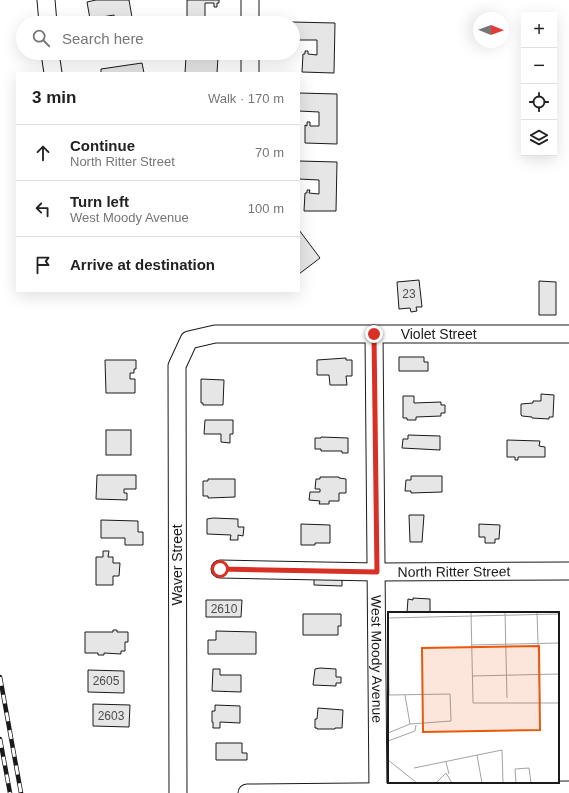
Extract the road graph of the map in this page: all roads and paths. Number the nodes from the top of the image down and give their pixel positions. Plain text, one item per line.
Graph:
1 (46, 0) edge
2 (250, 0) edge
3 (47, 16) edge
4 (250, 16) edge
5 (51, 60) edge
6 (250, 60) edge
7 (53, 72) edge
8 (250, 72) edge
9 (374, 334) junction
10 (569, 334) edge
11 (189, 340) joint
12 (220, 569) dead end
13 (569, 571) edge
14 (377, 572) junction
15 (569, 790) edge
16 (378, 792) edge
17 (178, 793) edge
18 (247, 793) edge

1 - 3 street
2 - 4 street
5 - 7 street
6 - 8 street
9 - 10 street, Violet Street
9 - 11 street, Violet Street
9 - 14 street, West Moody Avenue
11 - 17 street, Waver Street
12 - 14 street, North Ritter Street
13 - 14 street, North Ritter Street
14 - 16 street, West Moody Avenue
15 - 16 street
16 - 18 street

